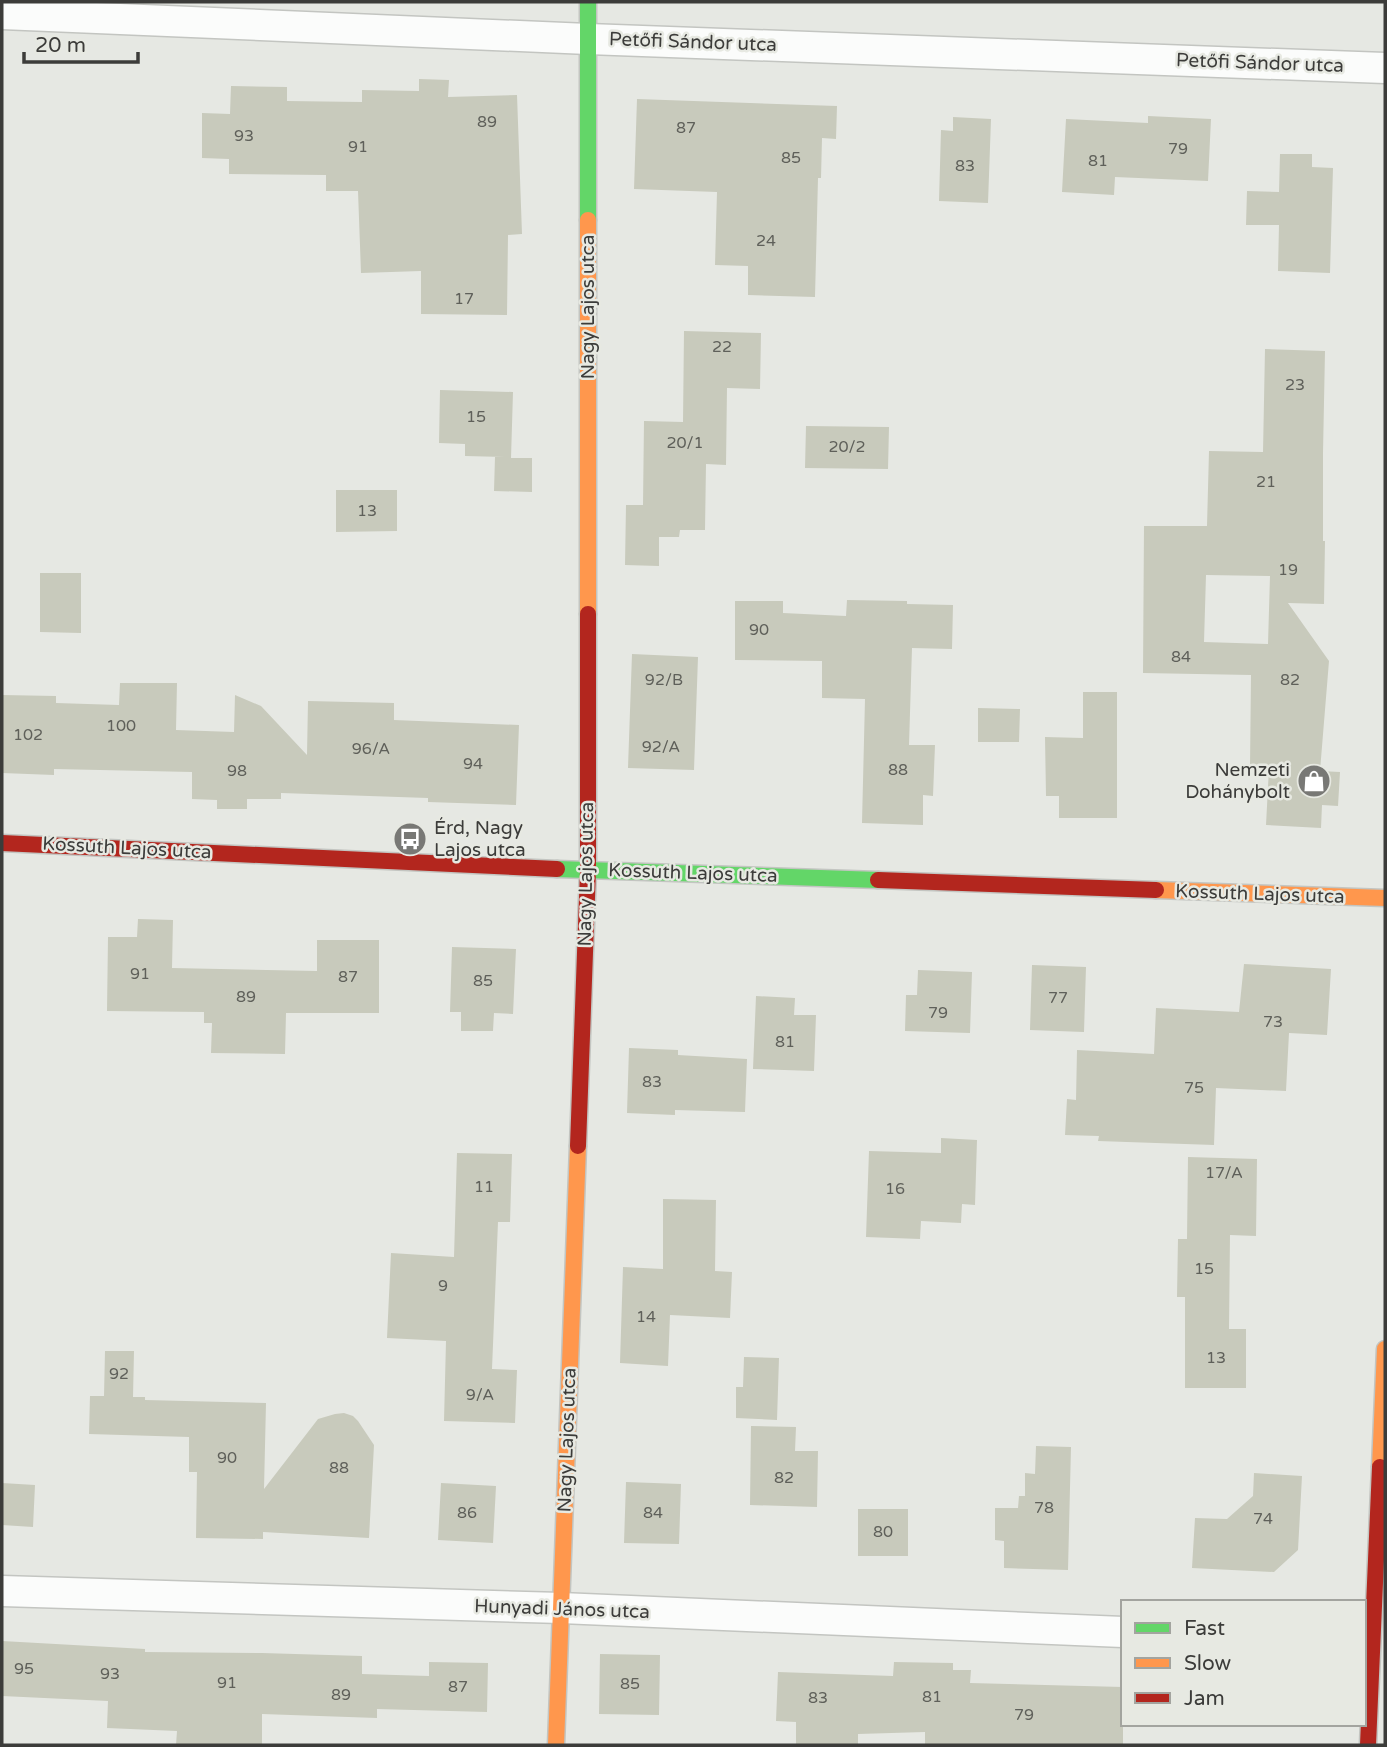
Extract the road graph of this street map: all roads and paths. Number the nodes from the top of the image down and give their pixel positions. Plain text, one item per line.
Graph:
1 (588, 2) edge
2 (2, 14) edge
3 (588, 38) junction
4 (1385, 68) edge
5 (2, 843) edge
6 (588, 870) junction
7 (1385, 898) edge
8 (1385, 1349) edge
9 (2, 1591) edge
10 (561, 1608) junction
11 (1121, 1632) edge
12 (1374, 1632) edge
13 (556, 1745) edge
14 (1368, 1745) edge

1 - 3 street, Nagy Lajos utca
2 - 3 street, Petőfi Sándor utca
3 - 4 street, Petőfi Sándor utca
3 - 6 street, Nagy Lajos utca
5 - 6 street, Kossuth Lajos utca
6 - 7 street, Kossuth Lajos utca
6 - 10 street, Nagy Lajos utca
8 - 12 street
9 - 10 street, Hunyadi János utca
10 - 11 street, Hunyadi János utca
10 - 13 street, Nagy Lajos utca
12 - 14 street

